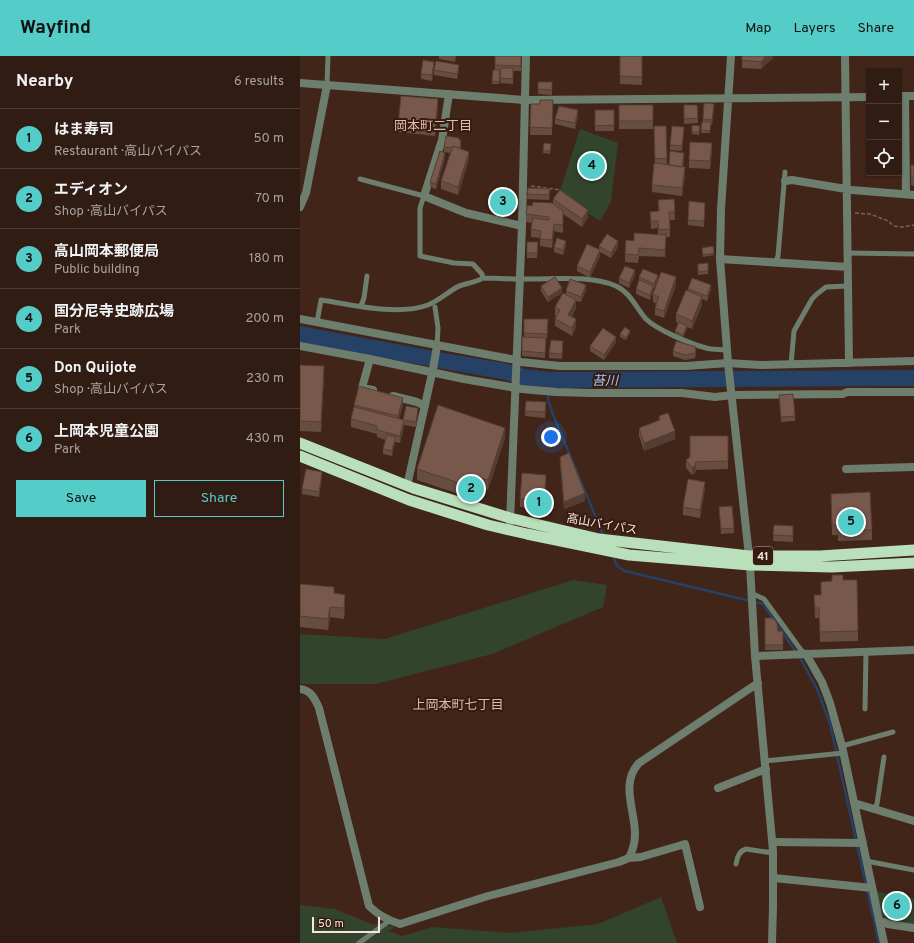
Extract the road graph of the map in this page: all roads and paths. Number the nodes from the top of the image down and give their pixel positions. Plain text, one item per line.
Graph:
1 (328, 56) edge
2 (526, 56) edge
3 (731, 56) edge
4 (845, 56) edge
5 (300, 83) edge
6 (327, 85) junction
7 (449, 94) junction
8 (902, 96) edge
9 (914, 96) edge
10 (845, 97) junction
11 (866, 97) edge
12 (728, 99) junction
13 (525, 100) junction
14 (785, 172) dead end
15 (360, 179) dead end
16 (785, 181) junction
17 (523, 185) junction
18 (846, 188) junction
19 (560, 190) edge
20 (303, 193) edge
21 (910, 194) edge
22 (424, 196) junction
23 (300, 207) edge
24 (847, 212) junction
25 (914, 225) edge
26 (522, 226) junction
27 (847, 253) junction
28 (914, 254) edge
29 (720, 260) junction
30 (775, 263) junction
31 (848, 267) junction
32 (367, 276) dead end
33 (482, 278) junction
34 (519, 279) junction
35 (848, 286) junction
36 (361, 306) junction
37 (435, 307) dead end
38 (300, 319) edge
39 (317, 322) junction
40 (300, 346) edge
41 (437, 348) junction
42 (727, 350) junction
43 (370, 359) junction
44 (914, 361) edge
45 (516, 362) junction
46 (849, 363) junction
47 (790, 364) junction
48 (729, 365) junction
49 (433, 371) junction
50 (515, 386) junction
51 (914, 392) edge
52 (732, 393) junction
53 (425, 406) junction
54 (300, 443) edge
55 (300, 456) edge
56 (914, 467) edge
57 (846, 468) dead end
58 (407, 486) junction
59 (510, 518) junction
60 (509, 530) junction
61 (914, 550) edge
62 (750, 561) junction
63 (914, 563) edge
64 (751, 594) junction
65 (914, 650) edge
66 (866, 652) junction
67 (804, 654) junction
68 (755, 656) junction
69 (758, 682) junction
70 (300, 689) edge
71 (865, 709) dead end
72 (893, 732) dead end
73 (842, 751) junction
74 (884, 757) dead end
75 (765, 765) junction
76 (718, 788) dead end
77 (854, 803) junction
78 (874, 809) junction
79 (914, 821) edge
80 (772, 842) junction
81 (859, 843) junction
82 (773, 853) junction
83 (629, 858) junction
84 (866, 861) junction
85 (736, 864) dead end
86 (914, 870) edge
87 (774, 878) junction
88 (868, 888) junction
89 (700, 907) dead end
90 (879, 920) junction
91 (389, 921) junction
92 (914, 928) edge
93 (359, 943) edge
94 (772, 943) edge
95 (884, 943) edge

1 - 6 lane
2 - 13 street
3 - 12 street
4 - 10 street
5 - 6 street
6 - 7 street
6 - 20 street
7 - 13 street
7 - 22 street
8 - 9 street
8 - 21 street
10 - 11 street
10 - 12 street
10 - 18 street
12 - 13 street
12 - 29 street
13 - 17 street
14 - 16 lane
15 - 22 lane
16 - 18 street
16 - 30 lane
17 - 19 path
17 - 26 street
18 - 21 street
18 - 24 street
20 - 23 street
22 - 26 street
22 - 33 lane
24 - 25 path
24 - 27 street
26 - 34 street
27 - 28 lane
27 - 31 street
29 - 30 street
29 - 42 street
30 - 31 street
31 - 35 street
32 - 36 lane
33 - 34 lane
33 - 36 lane
34 - 42 lane
34 - 45 street
35 - 46 street
35 - 47 lane
36 - 39 lane
37 - 41 lane
38 - 39 street
39 - 41 street
40 - 43 street
41 - 45 street
41 - 49 street
42 - 48 street
43 - 49 street
43 - 53 street
44 - 46 street
45 - 48 street
45 - 50 street
46 - 47 street
47 - 48 street
48 - 52 street
49 - 50 street
49 - 53 street
50 - 52 street
50 - 59 street
51 - 52 street
52 - 62 street
53 - 58 street
54 - 58 highway, 高山バイパス / 41
55 - 60 highway, 高山バイパス / 41
56 - 57 street
58 - 59 highway, 高山バイパス / 41
59 - 60 street
59 - 62 highway, 高山バイパス / 41
60 - 62 highway, 高山バイパス / 41
61 - 62 highway, 高山バイパス / 41
62 - 63 highway, 高山バイパス / 41
62 - 64 street
64 - 67 lane
64 - 68 street
65 - 66 street
66 - 67 street
66 - 71 lane
67 - 68 street
67 - 73 street
68 - 69 street
69 - 75 street
69 - 83 street
70 - 91 street
72 - 73 lane
73 - 75 lane
73 - 77 street
74 - 78 lane
75 - 76 street
75 - 80 street
77 - 78 street
77 - 81 street
78 - 79 street
80 - 81 street
80 - 82 street
81 - 84 street
82 - 85 lane
82 - 87 street
83 - 89 street
83 - 91 street
84 - 86 lane
84 - 88 street
87 - 88 street
87 - 94 street
88 - 90 street
90 - 92 street
90 - 95 street
91 - 93 lane

